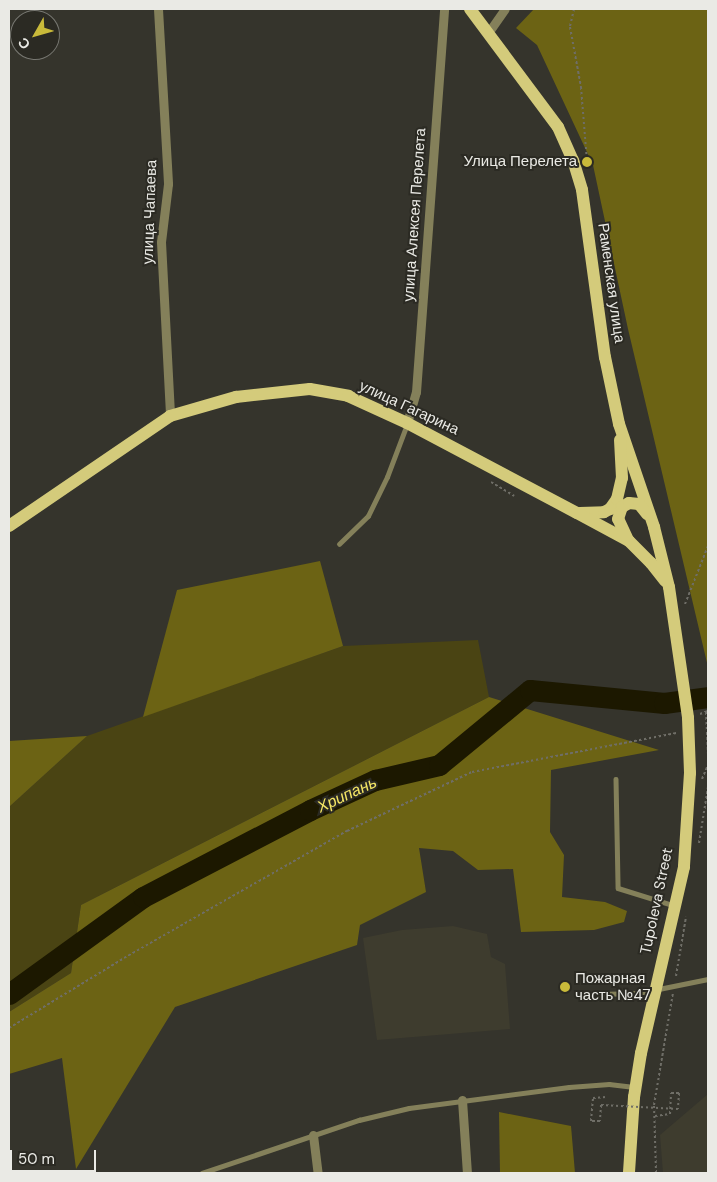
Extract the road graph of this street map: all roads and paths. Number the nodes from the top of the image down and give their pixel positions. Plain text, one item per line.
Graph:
1 (158, 9) edge
2 (444, 9) edge
3 (470, 9) edge
4 (506, 9) edge
5 (574, 9) edge
6 (488, 32) junction
7 (587, 162) dead end
8 (170, 416) junction
9 (408, 422) junction
10 (619, 424) junction
11 (492, 483) dead end
12 (514, 496) dead end
13 (577, 513) junction
14 (9, 526) edge
15 (654, 527) junction
16 (629, 541) junction
17 (339, 544) dead end
18 (708, 546) edge
19 (669, 587) junction
20 (675, 628) junction
21 (706, 712) dead end
22 (688, 731) junction
23 (708, 754) edge
24 (616, 779) dead end
25 (674, 905) junction
26 (708, 979) edge
27 (654, 990) junction
28 (599, 994) dead end
29 (9, 1028) edge
30 (636, 1088) junction
31 (606, 1097) dead end
32 (462, 1100) junction
33 (654, 1116) dead end
34 (313, 1135) junction
35 (630, 1170) edge
36 (202, 1173) edge
37 (318, 1173) edge
38 (467, 1173) edge

1 - 8 street, улица Чапаева
2 - 9 street, улица Алексея Перелета
3 - 6 main road, Раменская улица
4 - 6 street
5 - 7 path
6 - 10 main road, Раменская улица
8 - 9 main road, улица Гагарина
8 - 14 main road, улица Гагарина
9 - 13 main road, улица Гагарина
9 - 17 lane
10 - 13 main road
10 - 15 main road, Раменская улица
11 - 12 path
13 - 16 main road, улица Гагарина
15 - 16 main road
15 - 19 main road, Раменская улица
16 - 19 main road, улица Гагарина
18 - 20 path
19 - 20 main road, Раменская улица
20 - 22 main road, Tupoleva Street
21 - 23 path
22 - 25 main road, Tupoleva Street
22 - 29 path
24 - 25 lane
25 - 27 main road, Tupoleva Street
26 - 27 lane
27 - 28 lane
27 - 30 main road, Tupoleva Street
30 - 32 lane
30 - 35 main road, Tupoleva Street
31 - 33 path, bridge
32 - 34 lane
32 - 38 street
34 - 36 lane
34 - 37 street

